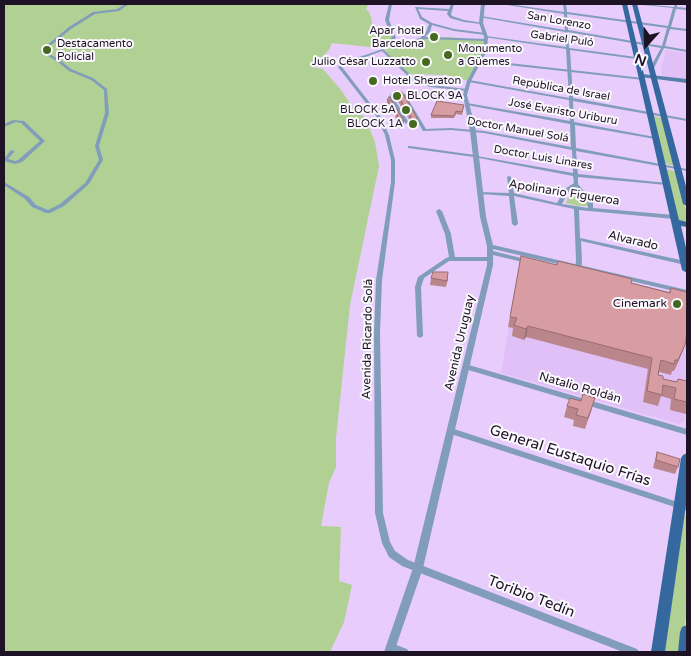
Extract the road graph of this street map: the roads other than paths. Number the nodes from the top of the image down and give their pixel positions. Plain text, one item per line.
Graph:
1 (127, 4) edge
2 (390, 4) edge
3 (452, 4) edge
4 (483, 4) edge
5 (503, 4) edge
6 (565, 4) edge
7 (624, 4) edge
8 (634, 4) edge
9 (642, 4) edge
10 (676, 6) edge
11 (450, 10) junction
12 (687, 10) edge
13 (565, 12) junction
14 (481, 17) junction
15 (629, 22) junction
16 (481, 23) junction
17 (639, 23) junction
18 (432, 24) junction
19 (669, 27) junction
20 (687, 30) edge
21 (566, 31) junction
22 (486, 37) junction
23 (422, 38) junction
24 (634, 42) junction
25 (645, 44) junction
26 (663, 47) junction
27 (567, 48) junction
28 (383, 49) junction
29 (687, 51) edge
30 (636, 58) junction
31 (480, 59) junction
32 (652, 68) junction
33 (568, 69) junction
34 (642, 78) junction
35 (656, 79) junction
36 (469, 81) junction
37 (687, 83) edge
38 (466, 90) junction
39 (571, 100) junction
40 (467, 104) junction
41 (649, 114) junction
42 (665, 116) junction
43 (687, 120) edge
44 (407, 123) dead end
45 (572, 123) junction
46 (4, 126) edge
47 (473, 131) junction
48 (655, 138) junction
49 (410, 147) dead end
50 (573, 149) junction
51 (13, 151) dead end
52 (476, 156) junction
53 (662, 166) junction
54 (678, 168) junction
55 (687, 170) edge
56 (575, 176) junction
57 (509, 177) dead end
58 (4, 183) edge
59 (576, 184) junction
60 (667, 184) junction
61 (480, 193) junction
62 (510, 194) junction
63 (559, 204) junction
64 (687, 204) edge
65 (576, 208) junction
66 (591, 209) junction
67 (439, 211) dead end
68 (675, 219) junction
69 (515, 224) dead end
70 (687, 225) edge
71 (578, 239) junction
72 (491, 252) junction
73 (452, 258) junction
74 (686, 267) edge
75 (578, 269) junction
76 (687, 292) edge
77 (687, 299) edge
78 (420, 336) dead end
79 (466, 367) junction
80 (451, 431) junction
81 (687, 432) edge
82 (687, 458) edge
83 (684, 507) edge
84 (418, 568) junction
85 (687, 632) edge
86 (390, 649) edge
87 (404, 652) edge
88 (634, 652) edge
89 (658, 652) edge
90 (685, 652) edge

1 - 58 street
2 - 28 street
3 - 11 street
4 - 14 street
5 - 13 street
6 - 13 street
7 - 15 main road
8 - 17 main road
9 - 10 street
10 - 12 street
10 - 19 street
11 - 16 street
11 - 18 street
13 - 15 street
13 - 21 street
14 - 16 street
14 - 21 street, San Lorenzo
15 - 17 street
15 - 24 main road
16 - 22 street
17 - 19 street
17 - 25 main road
18 - 22 street
18 - 23 street
19 - 20 street
19 - 26 street
21 - 24 street, San Lorenzo
21 - 27 street
22 - 23 street
22 - 27 street, Gabriel Puló
22 - 31 street, Avenida Uruguay
23 - 28 street
24 - 25 street, San Lorenzo
24 - 30 main road
25 - 26 street, San Lorenzo
25 - 32 main road
26 - 29 street, San Lorenzo
26 - 32 street
27 - 30 street, Gabriel Puló
27 - 33 street
28 - 38 street
28 - 84 street, Avenida Ricardo Solá
30 - 34 main road
31 - 33 street
31 - 36 street, Avenida Uruguay
32 - 35 main road
33 - 34 street
33 - 39 street
34 - 35 main road
34 - 41 main road
35 - 37 main road
35 - 42 main road
36 - 38 street, Avenida Uruguay
36 - 39 street, República de Israel
38 - 40 street, Avenida Uruguay
39 - 41 street, República de Israel
39 - 45 street
40 - 45 street, José Evaristo Uriburu
40 - 47 street, Avenida Uruguay
41 - 42 street, República de Israel
41 - 48 main road
42 - 43 street, República de Israel
42 - 54 main road
44 - 47 street, Doctor Manuel Solá
45 - 48 street, José Evaristo Uriburu
45 - 50 street
46 - 51 street
47 - 50 street, Doctor Manuel Solá
47 - 52 street, Avenida Uruguay
48 - 53 main road
49 - 52 street, Doctor Luis Linares
50 - 53 street, Doctor Manuel Solá
50 - 56 street
52 - 56 street, Doctor Luis Linares
52 - 61 street, Avenida Uruguay
53 - 54 street, Doctor Manuel Solá
53 - 60 main road
54 - 55 street, Doctor Manuel Solá
54 - 64 main road
56 - 59 street
56 - 60 street, Doctor Luis Linares
57 - 62 street
59 - 63 street
59 - 66 street
60 - 68 main road
61 - 62 street, Apolinario Figueroa
61 - 72 street, Avenida Uruguay
62 - 63 street, Apolinario Figueroa
62 - 69 street
63 - 65 street, Apolinario Figueroa
65 - 66 street, Apolinario Figueroa
65 - 71 street
66 - 68 street, Apolinario Figueroa
67 - 73 street
68 - 70 main road
68 - 74 main road
71 - 74 street, Alvarado
71 - 75 street
72 - 73 street
72 - 75 street
72 - 79 street, Avenida Uruguay
73 - 78 street
75 - 76 street
75 - 77 street
79 - 80 street, Avenida Uruguay
79 - 81 street, Natalio Roldán
80 - 83 street, General Eustaquio Frías
80 - 84 street, Avenida Uruguay
82 - 83 main road
83 - 89 main road
84 - 86 street, Avenida Uruguay
84 - 88 street, Toribio Tedín
85 - 90 main road
86 - 87 street

